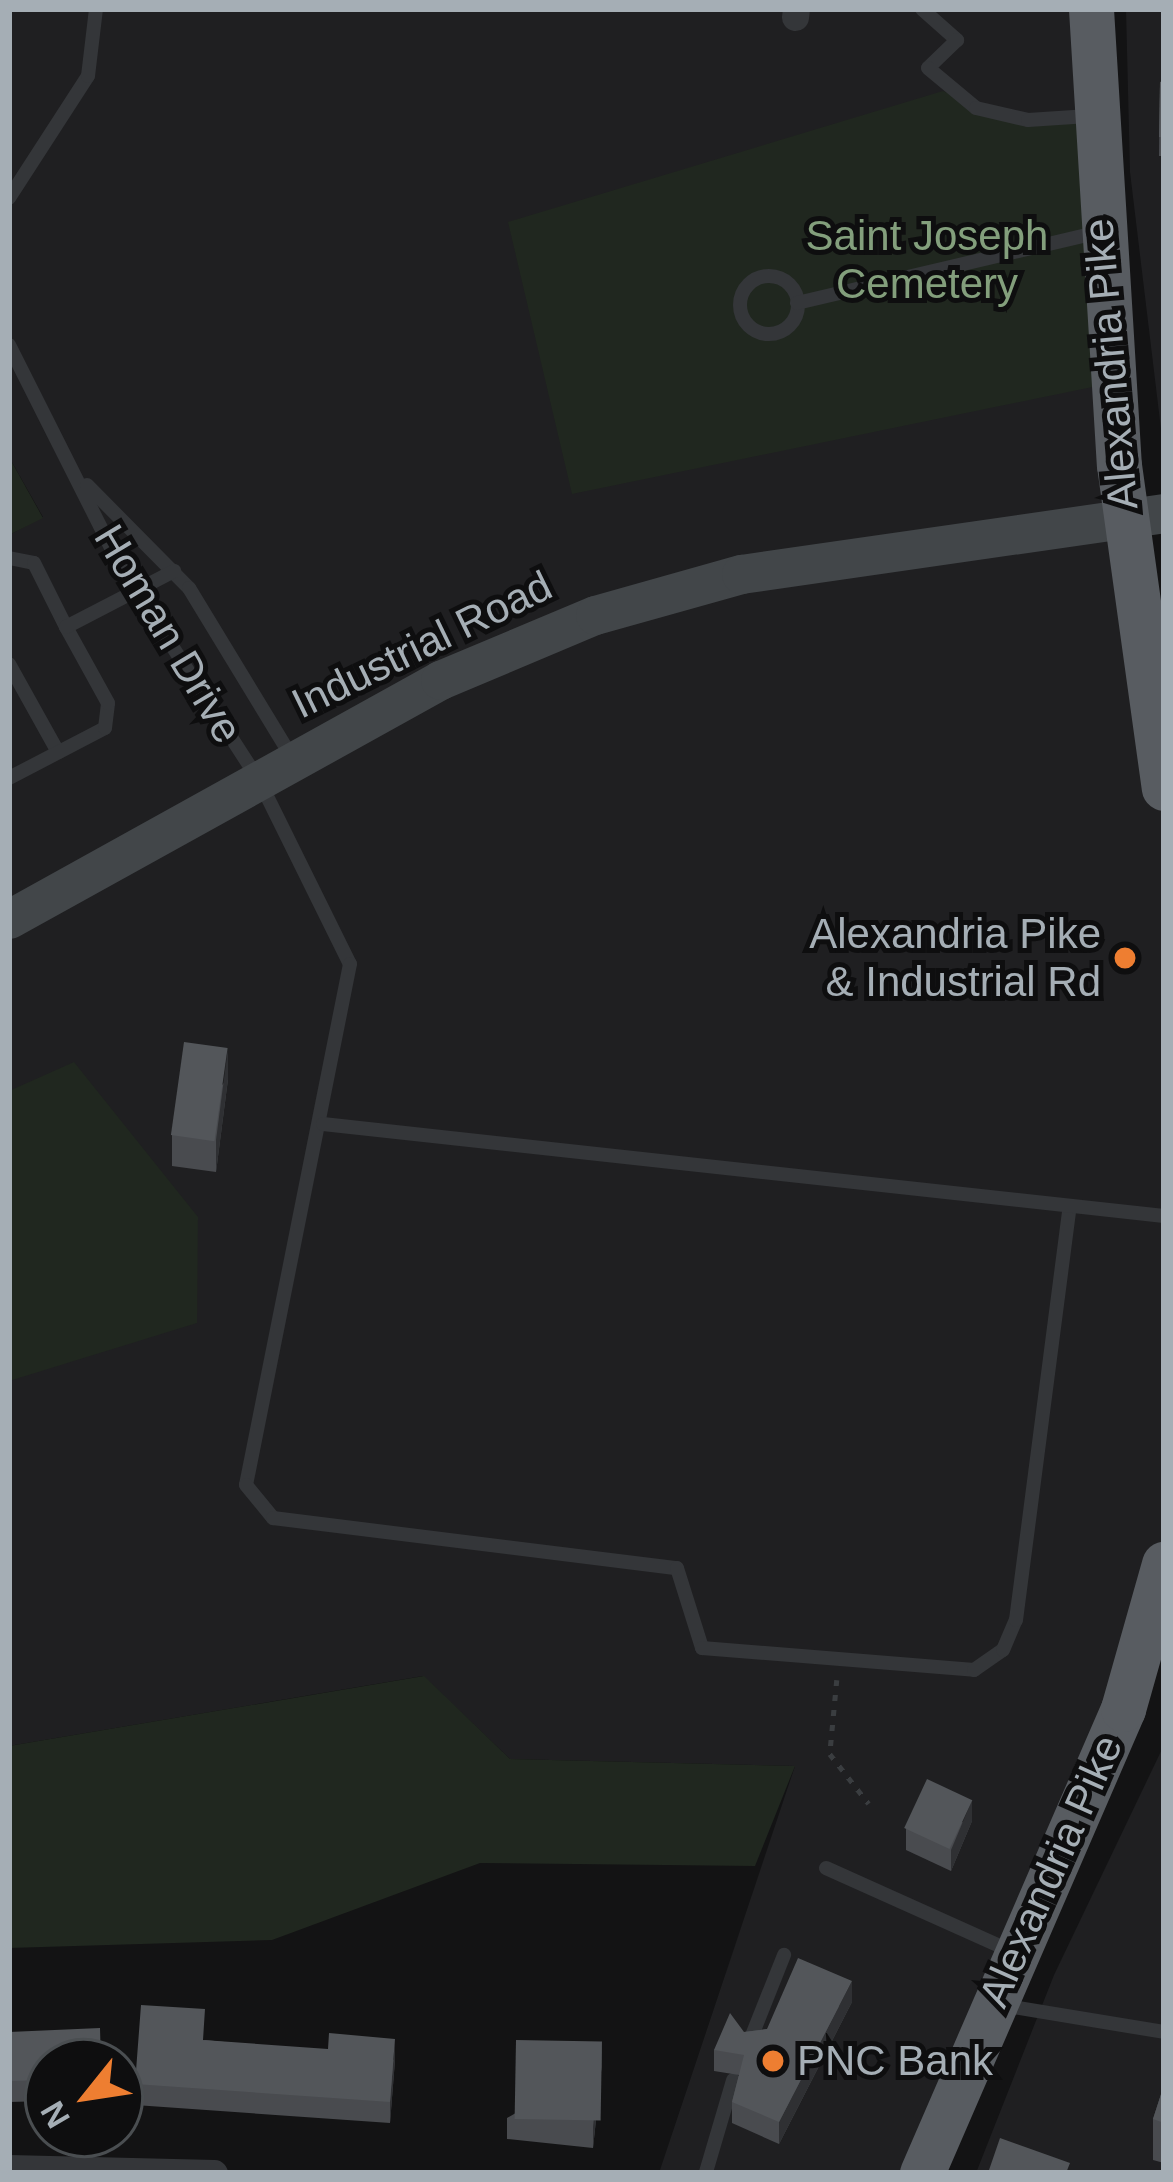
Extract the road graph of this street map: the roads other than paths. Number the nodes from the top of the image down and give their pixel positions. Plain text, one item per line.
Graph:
1 (96, 9) edge
2 (922, 9) edge
3 (1091, 9) edge
4 (1091, 116) junction
5 (9, 198) edge
6 (1100, 233) junction
7 (797, 303) junction
8 (9, 345) edge
9 (87, 485) junction
10 (1144, 515) edge
11 (9, 558) edge
12 (174, 571) junction
13 (143, 588) junction
14 (66, 627) junction
15 (9, 664) edge
16 (58, 752) junction
17 (276, 770) junction
18 (9, 778) edge
19 (1164, 788) edge
20 (9, 920) edge
21 (323, 1124) junction
22 (1070, 1207) junction
23 (1164, 1216) edge
24 (1164, 1564) edge
25 (826, 1868) dead end
26 (1012, 1951) junction
27 (784, 1955) dead end
28 (990, 2003) junction
29 (1164, 2032) edge
30 (749, 2043) edge
31 (733, 2080) edge
32 (9, 2168) edge
33 (706, 2172) edge
34 (214, 2173) edge
35 (922, 2173) edge

1 - 5 lane
2 - 4 lane
3 - 4 highway, Alexandria Pike
4 - 6 highway, Alexandria Pike
6 - 7 lane
6 - 10 highway, Alexandria Pike
7 - 7 lane
8 - 9 lane, Homan Drive
9 - 12 lane, Homan Drive
9 - 13 lane, Homan Drive
10 - 17 main road, Industrial Road
10 - 19 highway, Alexandria Pike
11 - 14 lane
12 - 13 lane
12 - 17 lane, Homan Drive
13 - 14 lane
13 - 17 lane, Homan Drive
14 - 16 lane
15 - 16 lane
16 - 18 lane
17 - 20 main road, Industrial Road
17 - 21 lane
21 - 22 lane
21 - 22 lane
22 - 23 lane
24 - 26 highway, Alexandria Pike
25 - 26 lane
26 - 28 highway, Alexandria Pike
27 - 30 lane
28 - 29 lane
28 - 35 highway, Alexandria Pike
31 - 33 lane
32 - 34 street

